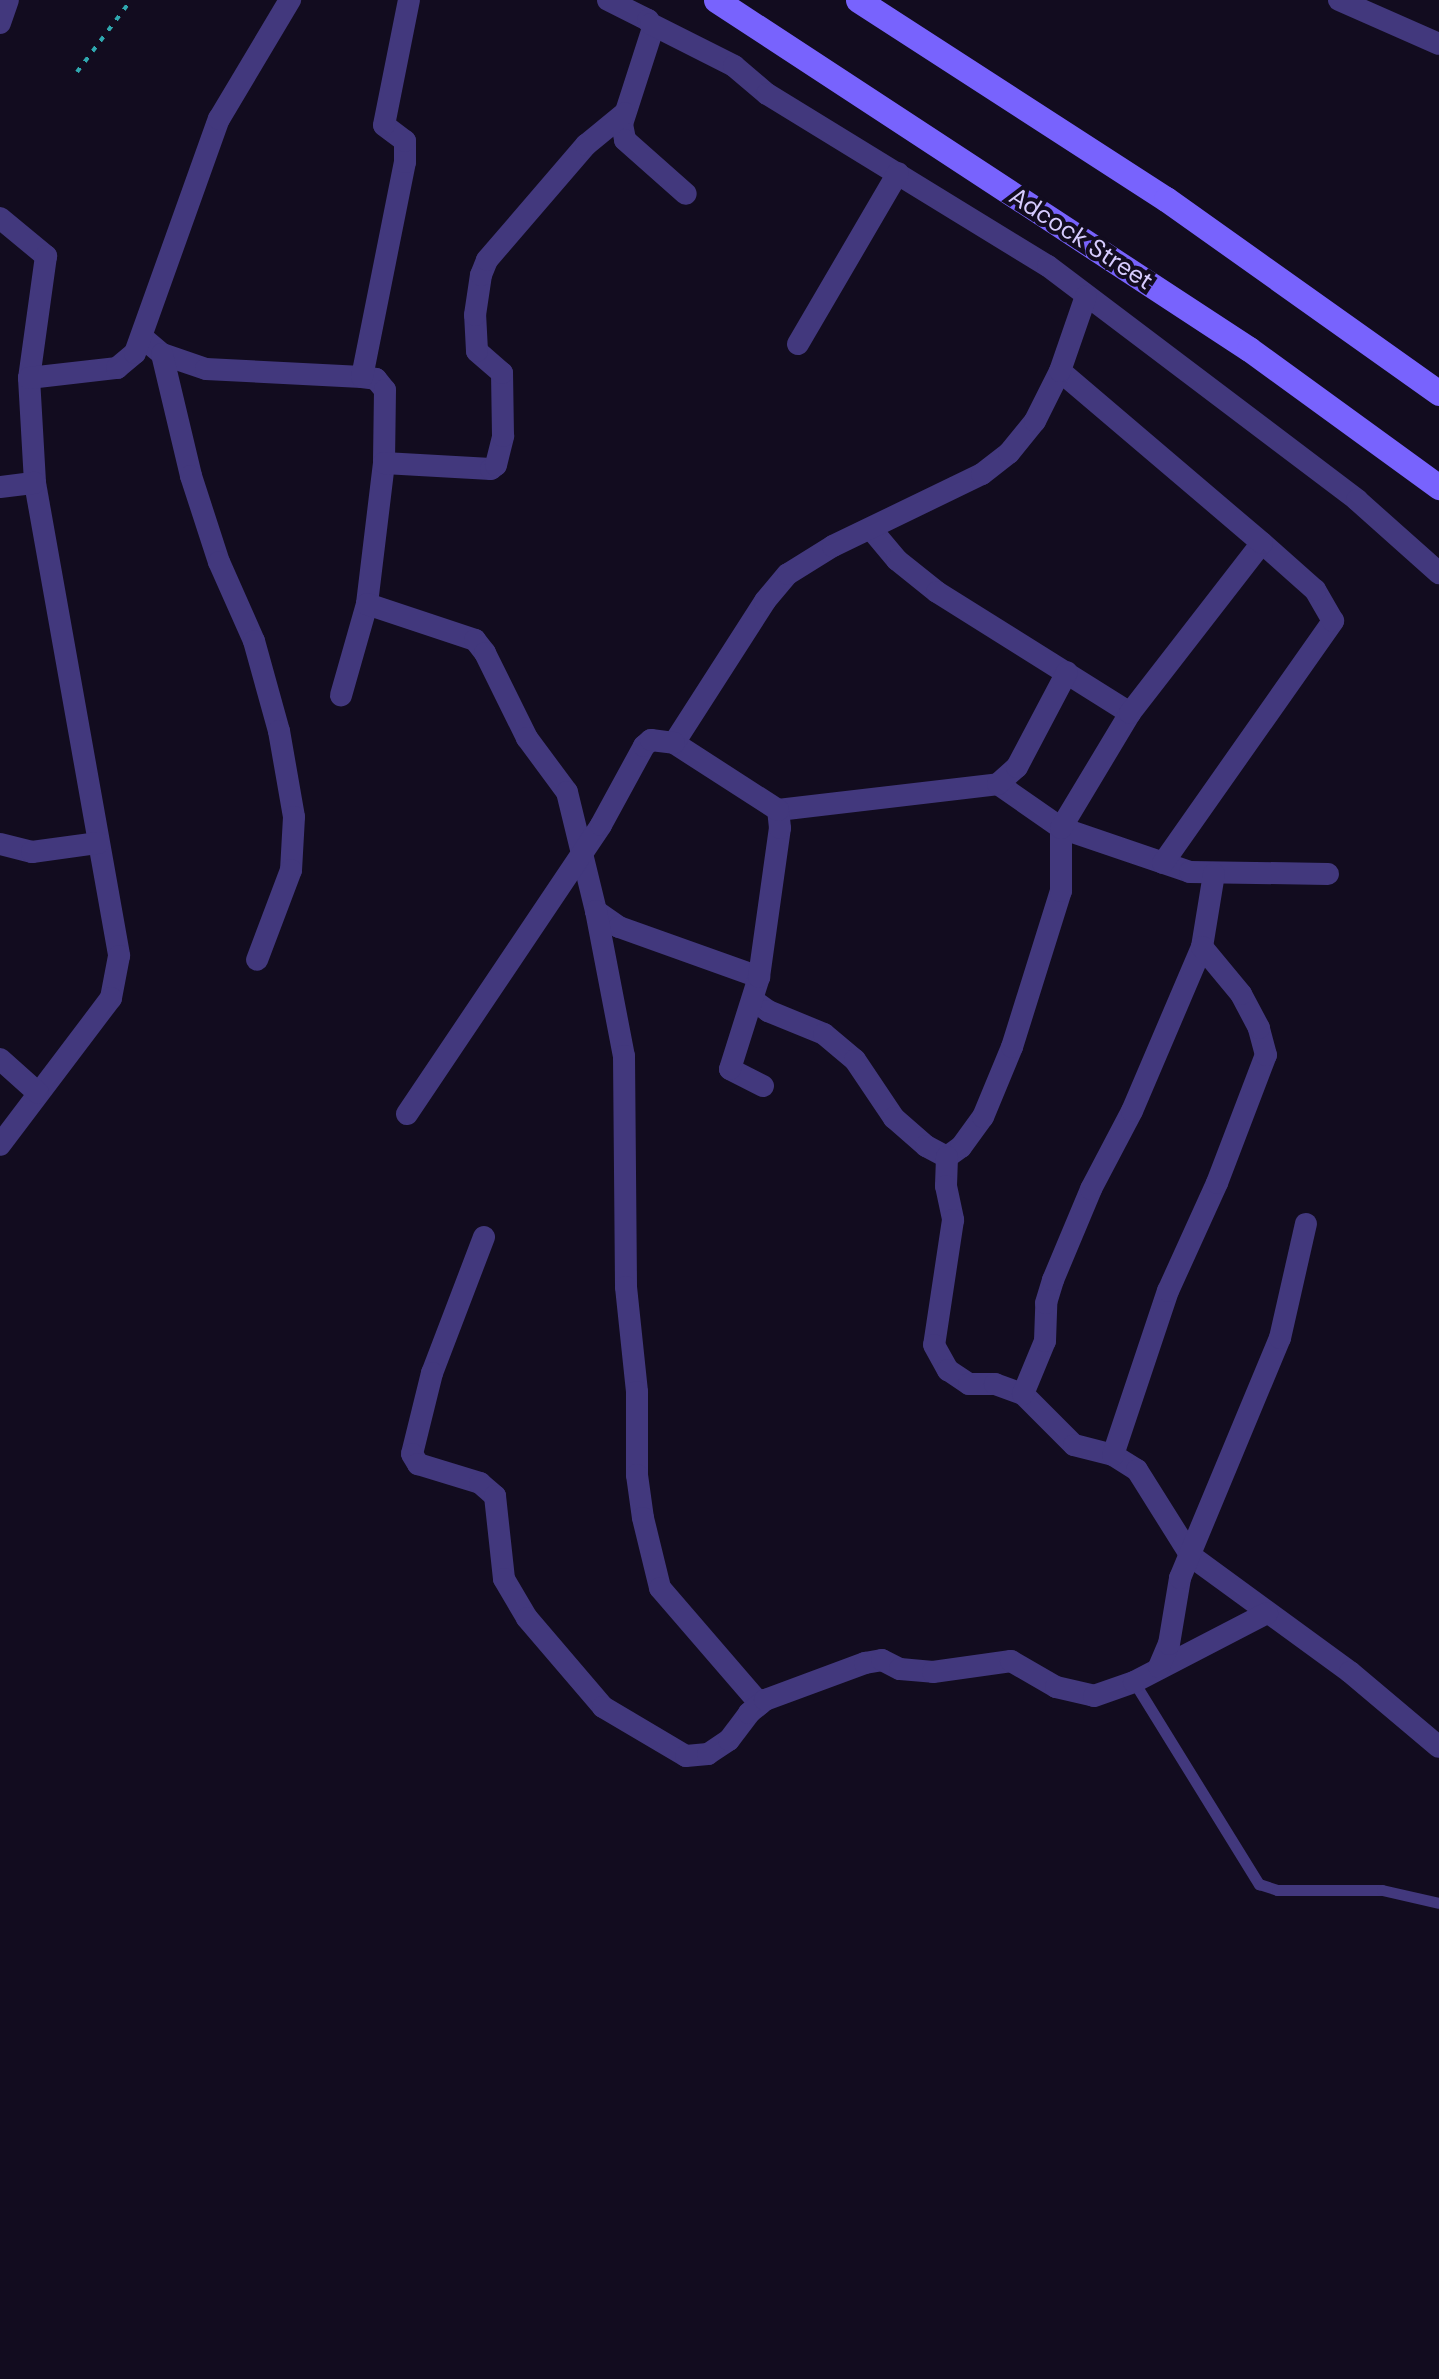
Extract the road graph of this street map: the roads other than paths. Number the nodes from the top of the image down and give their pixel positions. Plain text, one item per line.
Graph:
1 (8, 0) edge
2 (290, 0) edge
3 (409, 0) edge
4 (609, 0) edge
5 (716, 0) edge
6 (858, 0) edge
7 (1340, 0) edge
8 (0, 23) edge
9 (652, 24) junction
10 (1439, 44) edge
11 (625, 112) junction
12 (898, 173) junction
13 (686, 194) dead end
14 (0, 218) edge
15 (1086, 296) junction
16 (143, 338) junction
17 (798, 344) dead end
18 (162, 354) junction
19 (1060, 371) junction
20 (362, 377) junction
21 (29, 378) junction
22 (1439, 393) edge
23 (384, 462) junction
24 (35, 483) junction
25 (0, 487) edge
26 (1439, 487) edge
27 (870, 529) junction
28 (1262, 543) junction
29 (1439, 572) edge
30 (366, 604) junction
31 (1067, 672) junction
32 (341, 695) dead end
33 (1130, 713) junction
34 (674, 743) junction
35 (998, 784) junction
36 (778, 810) junction
37 (1061, 828) junction
38 (0, 844) edge
39 (98, 844) junction
40 (582, 856) junction
41 (1164, 864) junction
42 (1214, 874) junction
43 (1328, 874) dead end
44 (596, 912) junction
45 (1202, 947) junction
46 (258, 960) dead end
47 (756, 988) junction
48 (0, 1060) edge
49 (763, 1086) dead end
50 (38, 1093) junction
51 (407, 1114) dead end
52 (0, 1145) edge
53 (947, 1157) junction
54 (1306, 1224) dead end
55 (484, 1237) dead end
56 (1023, 1394) junction
57 (1113, 1454) junction
58 (1190, 1556) junction
59 (1267, 1614) junction
60 (1159, 1668) junction
61 (1134, 1682) junction
62 (760, 1704) junction
63 (1439, 1747) edge
64 (1439, 1903) edge

1 - 8 street
2 - 16 street
3 - 20 street
4 - 9 street
5 - 26 main road, Adcock Street
6 - 22 main road
7 - 10 street
9 - 11 street
9 - 12 street
11 - 13 street
11 - 23 street
12 - 15 street
12 - 17 street
14 - 21 street
15 - 19 street
15 - 29 street
16 - 18 street
16 - 21 street
18 - 20 street
18 - 46 street
19 - 27 street
19 - 28 street
20 - 23 street
21 - 24 street
23 - 30 street
24 - 25 street
24 - 39 street
27 - 31 street
27 - 34 street
28 - 33 street
28 - 41 street
30 - 32 street
30 - 40 street
31 - 33 street
31 - 35 street
33 - 37 street
34 - 36 street
34 - 40 street
35 - 36 street
35 - 37 street
36 - 47 street
37 - 41 street
37 - 53 street
38 - 39 street
39 - 50 street
40 - 44 street
40 - 51 street
41 - 42 street
42 - 43 street
42 - 45 street
44 - 47 street
44 - 62 street
45 - 56 street
45 - 57 street
47 - 49 street
47 - 53 street
48 - 50 street
50 - 52 street
53 - 56 street
54 - 58 street
55 - 62 street
56 - 57 street
57 - 58 street
58 - 59 street
58 - 60 street
59 - 60 street
59 - 63 street
60 - 61 street
61 - 62 street
61 - 64 lane

